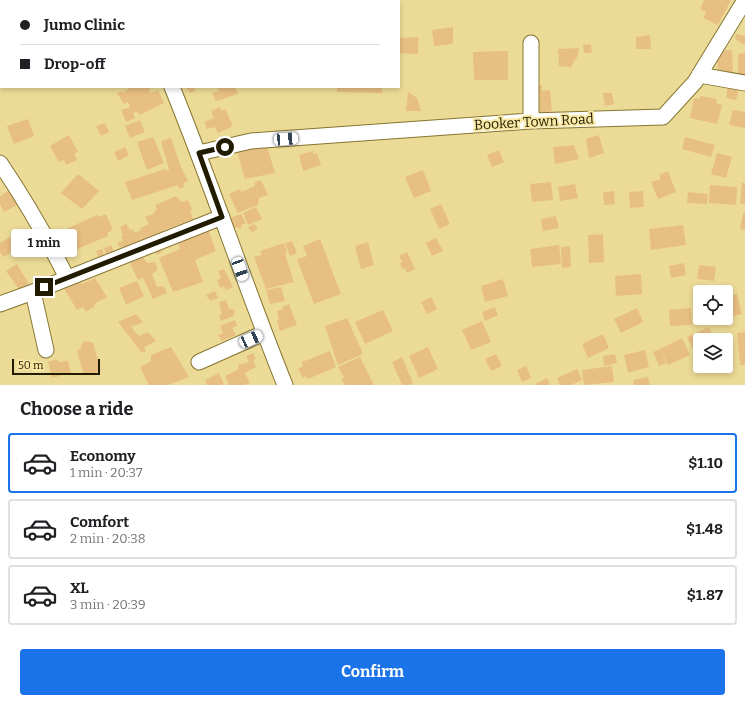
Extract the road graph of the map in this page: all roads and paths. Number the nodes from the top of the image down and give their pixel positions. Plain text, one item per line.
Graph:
1 (745, 0) edge
2 (530, 43) dead end
3 (699, 75) junction
4 (745, 83) edge
5 (172, 88) edge
6 (530, 121) junction
7 (199, 153) junction
8 (0, 163) edge
9 (222, 217) junction
10 (67, 278) junction
11 (33, 292) junction
12 (0, 304) edge
13 (264, 333) junction
14 (46, 350) dead end
15 (199, 362) dead end
16 (284, 385) edge

1 - 3 street, Booker Town Road
2 - 6 street
3 - 4 street
3 - 6 street, Booker Town Road
5 - 7 street
6 - 7 street, Booker Town Road
7 - 9 street
8 - 10 street
9 - 10 street
9 - 13 street
10 - 11 street
11 - 12 street
11 - 14 street
13 - 15 street
13 - 16 street

